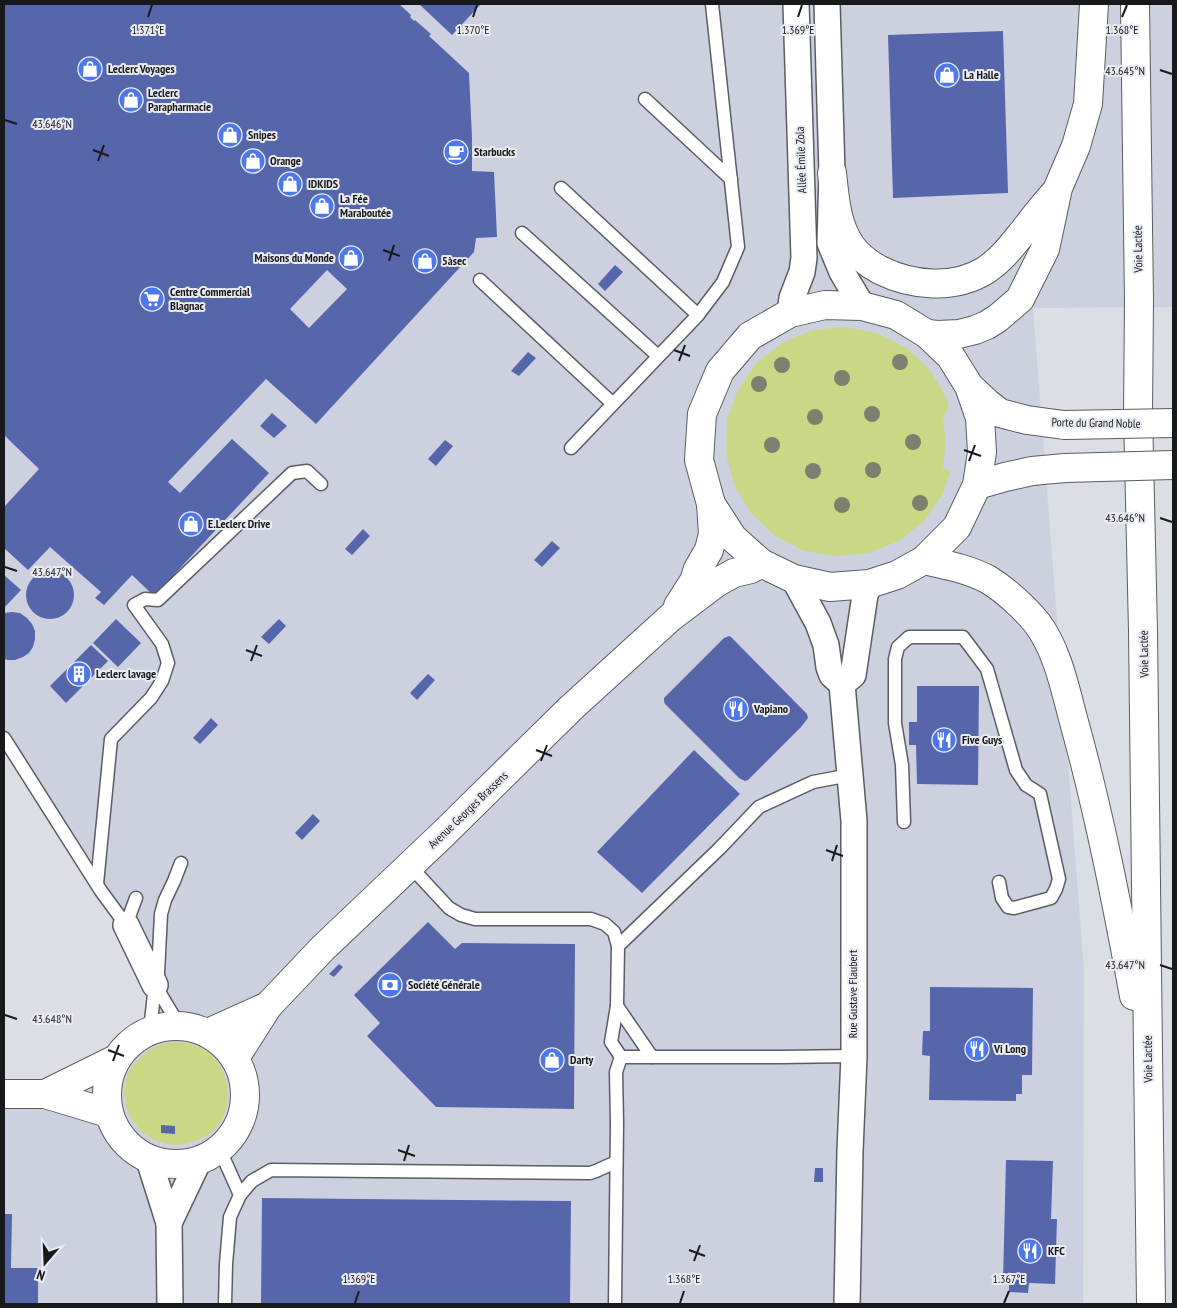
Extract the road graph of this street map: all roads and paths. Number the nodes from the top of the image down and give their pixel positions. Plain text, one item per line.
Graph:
1 (712, 4) edge
2 (796, 4) edge
3 (827, 4) edge
4 (1094, 4) edge
5 (1135, 4) edge
6 (645, 99) dead end
7 (832, 173) junction
8 (731, 179) junction
9 (561, 188) dead end
10 (1058, 188) junction
11 (522, 233) dead end
12 (480, 280) dead end
13 (862, 306) junction
14 (790, 313) junction
15 (698, 315) junction
16 (927, 334) junction
17 (658, 356) junction
18 (969, 386) junction
19 (612, 403) junction
20 (1173, 423) edge
21 (571, 448) dead end
22 (1173, 465) edge
23 (321, 484) dead end
24 (977, 485) junction
25 (711, 504) junction
26 (924, 560) junction
27 (761, 563) junction
28 (794, 579) junction
29 (868, 584) junction
30 (671, 617) junction
31 (842, 684) junction
32 (4, 738) edge
33 (850, 775) junction
34 (904, 822) dead end
35 (181, 863) dead end
36 (410, 866) junction
37 (999, 882) dead end
38 (97, 884) junction
39 (136, 898) dead end
40 (126, 925) junction
41 (618, 946) junction
42 (155, 985) junction
43 (268, 1006) junction
44 (617, 1006) junction
45 (179, 1025) junction
46 (150, 1030) junction
47 (208, 1033) junction
48 (854, 1056) junction
49 (621, 1057) junction
50 (652, 1057) junction
51 (235, 1058) junction
52 (116, 1059) junction
53 (1148, 1071) junction
54 (4, 1094) edge
55 (45, 1094) junction
56 (108, 1114) junction
57 (209, 1156) junction
58 (149, 1160) junction
59 (616, 1162) junction
60 (240, 1195) junction
61 (169, 1223) junction
62 (170, 1304) edge
63 (225, 1304) edge
64 (615, 1304) edge
65 (847, 1304) edge
66 (1151, 1304) edge

1 - 8 lane
2 - 14 street, Allée Émile Zola
3 - 7 street
4 - 10 main road
5 - 53 main road, Voie Lactée
6 - 8 lane
7 - 10 main road
7 - 13 street
8 - 15 lane
9 - 15 lane
10 - 16 main road
11 - 17 lane
12 - 19 lane
13 - 14 main road, Porte du Grand Noble
13 - 16 main road, Porte du Grand Noble
14 - 25 main road, Porte du Grand Noble
15 - 17 lane
16 - 18 main road, Porte du Grand Noble
17 - 19 lane
18 - 20 main road, Porte du Grand Noble, bridge
18 - 24 main road, Porte du Grand Noble
19 - 21 lane
22 - 24 main road, bridge
23 - 38 lane
24 - 26 main road, Porte du Grand Noble
25 - 27 main road, Porte du Grand Noble
25 - 30 main road, Avenue Georges Brassens
26 - 29 main road, Porte du Grand Noble
26 - 53 main road
27 - 28 main road, Porte du Grand Noble
27 - 30 main road, Avenue Georges Brassens
28 - 29 main road, Porte du Grand Noble
28 - 31 street, Rue Gustave Flaubert
29 - 31 street
30 - 36 main road, Avenue Georges Brassens
31 - 33 street, Rue Gustave Flaubert
32 - 38 lane
33 - 41 lane
33 - 48 street, Rue Gustave Flaubert
34 - 37 lane
35 - 42 lane
36 - 41 lane
36 - 43 main road, Avenue Georges Brassens
38 - 40 lane
39 - 40 lane
40 - 42 street
41 - 44 lane
42 - 45 lane
42 - 46 lane
43 - 47 main road, Avenue Georges Brassens
43 - 51 main road, Avenue Georges Brassens
44 - 49 lane
44 - 50 lane
45 - 46 main road
45 - 47 main road
46 - 52 main road
47 - 51 main road
48 - 50 lane
48 - 65 street, Rue Gustave Flaubert
49 - 50 lane
49 - 59 lane
51 - 57 main road
52 - 55 main road
52 - 56 main road
53 - 66 main road, Voie Lactée
54 - 55 main road
55 - 56 main road
56 - 58 main road
57 - 58 main road
57 - 60 lane
57 - 61 street
58 - 61 street
59 - 60 lane
59 - 64 lane
60 - 63 lane
61 - 62 street

